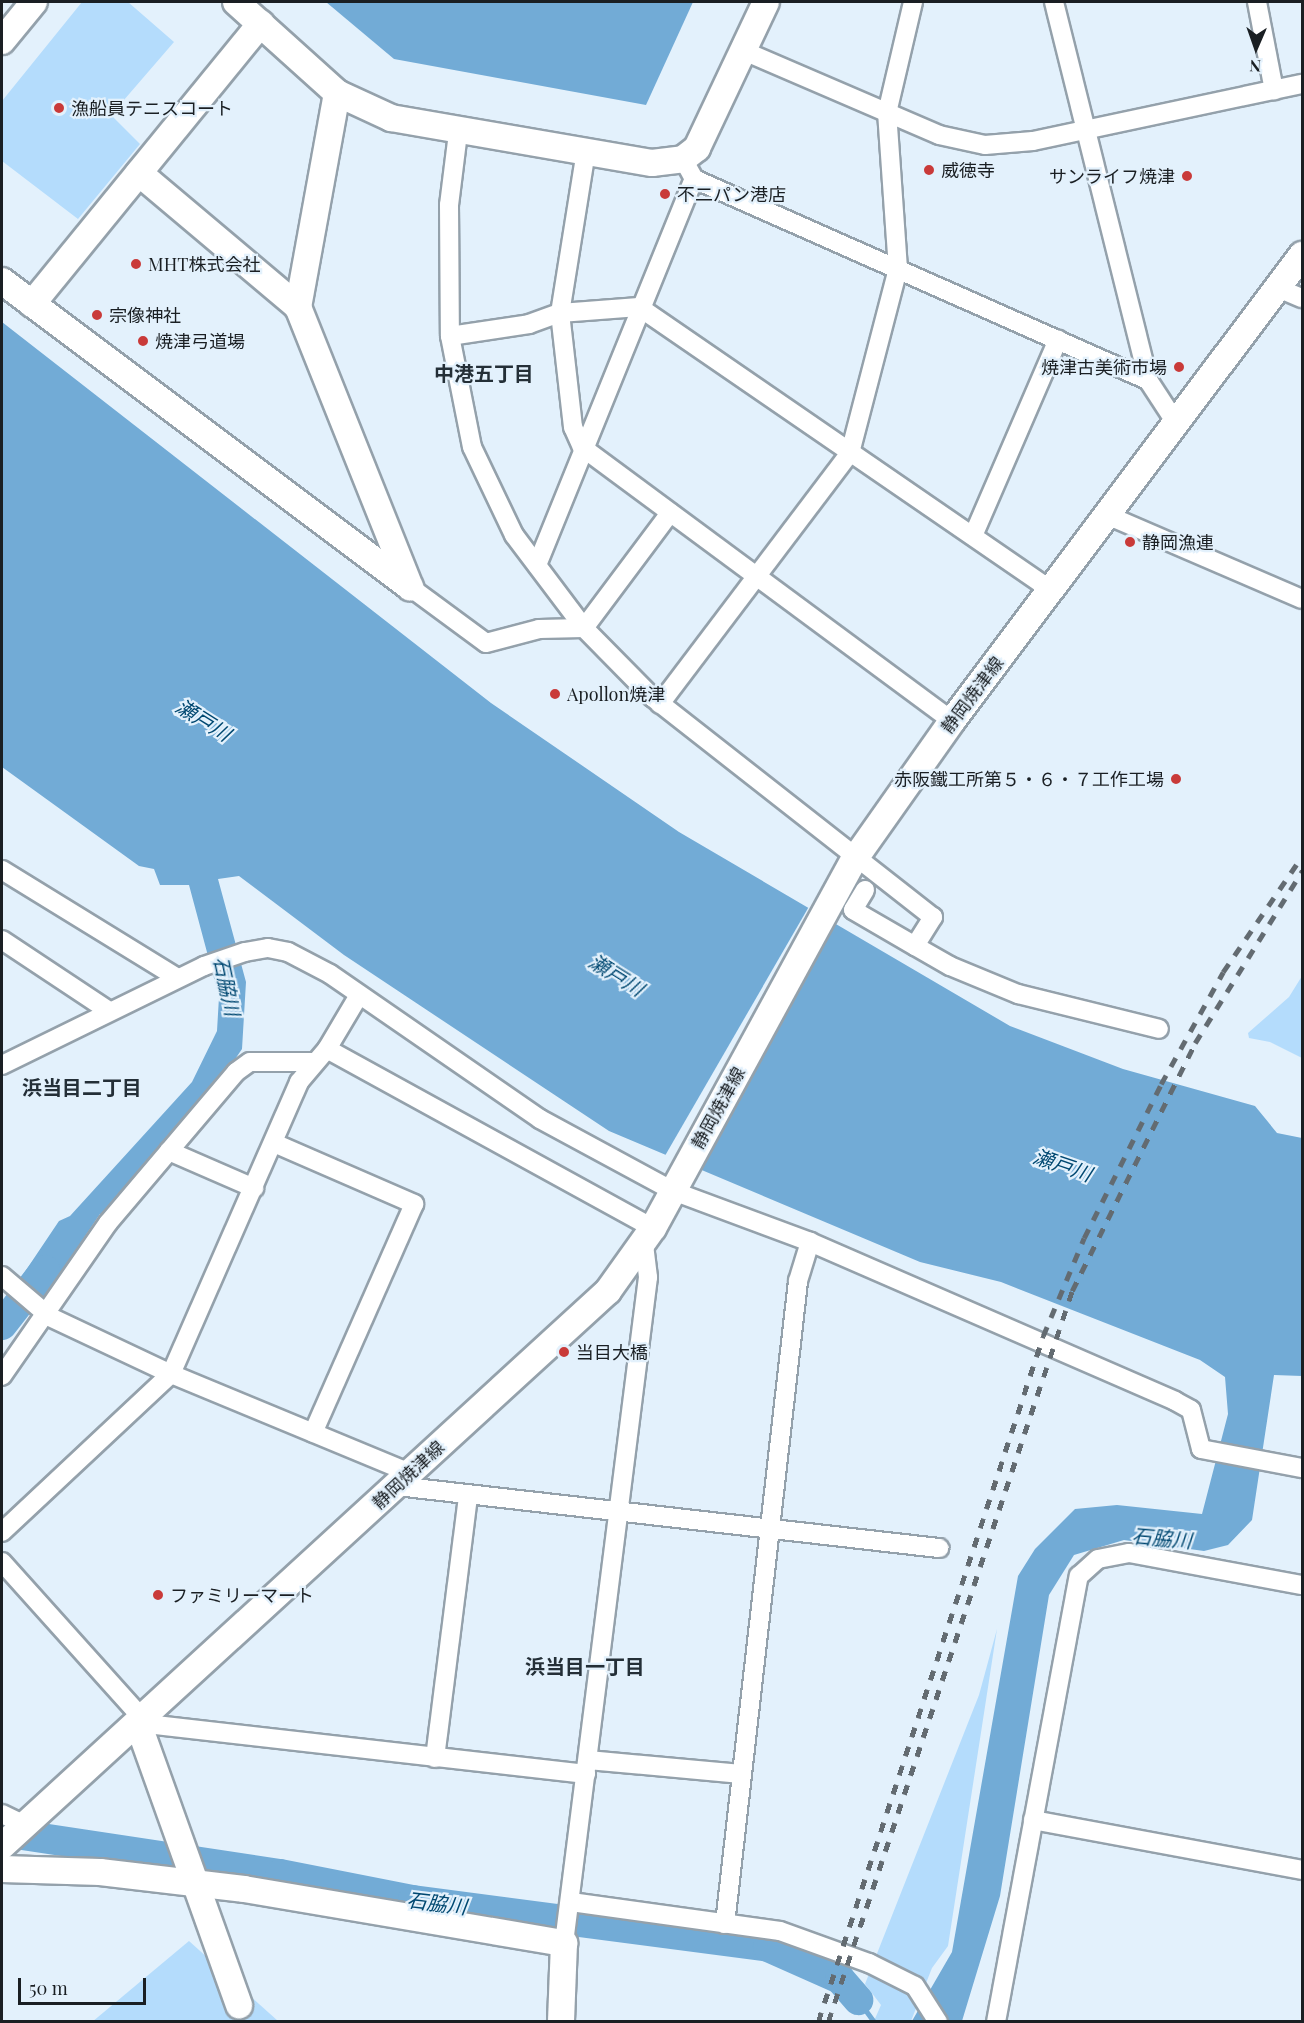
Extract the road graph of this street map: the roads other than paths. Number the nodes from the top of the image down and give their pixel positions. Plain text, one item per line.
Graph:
1 (34, 2) edge
2 (236, 2) edge
3 (766, 2) edge
4 (913, 2) edge
5 (1054, 2) edge
6 (1257, 2) edge
7 (261, 23) junction
8 (2, 41) edge
9 (744, 51) junction
10 (1302, 84) edge
11 (1274, 90) junction
12 (337, 93) junction
13 (887, 113) junction
14 (1086, 130) junction
15 (458, 133) junction
16 (586, 151) junction
17 (689, 169) junction
18 (139, 173) junction
19 (1302, 255) edge
20 (898, 269) junction
21 (2, 281) edge
22 (1278, 288) junction
23 (1302, 298) edge
24 (32, 304) junction
25 (298, 307) junction
26 (639, 307) junction
27 (560, 313) junction
28 (450, 336) junction
29 (1058, 340) junction
30 (1148, 380) junction
31 (1176, 423) junction
32 (582, 447) junction
33 (850, 453) junction
34 (670, 513) junction
35 (1107, 515) junction
36 (973, 536) junction
37 (537, 564) junction
38 (759, 577) junction
39 (410, 587) junction
40 (1051, 590) junction
41 (1302, 599) edge
42 (584, 628) junction
43 (660, 704) junction
44 (952, 721) junction
45 (850, 866) junction
46 (2, 870) edge
47 (865, 890) dead end
48 (2, 940) edge
49 (915, 946) junction
50 (176, 977) junction
51 (359, 995) junction
52 (109, 1011) junction
53 (1160, 1029) dead end
54 (327, 1049) junction
55 (314, 1062) junction
56 (2, 1065) edge
57 (274, 1143) junction
58 (169, 1151) junction
59 (676, 1186) junction
60 (254, 1188) junction
61 (649, 1235) junction
62 (810, 1242) junction
63 (7, 1282) edge
64 (42, 1311) junction
65 (171, 1374) junction
66 (2, 1376) edge
67 (313, 1432) junction
68 (1302, 1468) edge
69 (404, 1479) junction
70 (468, 1495) junction
71 (617, 1514) junction
72 (770, 1529) junction
73 (2, 1532) edge
74 (939, 1548) dead end
75 (2, 1562) edge
76 (1302, 1585) edge
77 (141, 1721) junction
78 (435, 1758) junction
79 (587, 1767) junction
80 (741, 1774) junction
81 (1033, 1820) junction
82 (16, 1823) edge
83 (2, 1846) edge
84 (2, 1869) edge
85 (1302, 1870) edge
86 (194, 1879) junction
87 (571, 1902) junction
88 (725, 1924) junction
89 (564, 1942) junction
90 (239, 2004) dead end
91 (561, 2022) edge
92 (938, 2022) edge
93 (996, 2022) edge

1 - 8 street
2 - 7 street
3 - 9 street
4 - 13 street
5 - 14 street
6 - 11 street
7 - 12 street
7 - 18 street
9 - 13 street
9 - 17 street
10 - 11 street
11 - 14 street
12 - 15 street
12 - 25 street
13 - 14 street
13 - 20 street
14 - 30 street
15 - 16 street
15 - 28 street
16 - 17 street
16 - 27 street
17 - 20 street
17 - 26 street
18 - 24 street
18 - 25 street
19 - 22 street, 静岡焼津線
20 - 29 street
20 - 33 street
21 - 24 street
22 - 23 street
22 - 31 street, 静岡焼津線
24 - 39 street
25 - 39 street
26 - 27 street
26 - 32 street
26 - 33 street
27 - 28 street
27 - 32 street
28 - 37 street
29 - 30 street
29 - 36 street
30 - 31 street
31 - 35 street, 静岡焼津線
32 - 34 street
32 - 37 street
33 - 36 street
33 - 38 street
34 - 38 street
34 - 42 street
35 - 40 street, 静岡焼津線
35 - 41 street
36 - 40 street
37 - 42 street
38 - 43 street
38 - 44 street
39 - 42 street
40 - 44 street, 静岡焼津線
42 - 43 street
43 - 45 street
44 - 45 street, 静岡焼津線
45 - 49 street
45 - 59 street, 静岡焼津線
46 - 50 street
47 - 49 street
48 - 52 street
49 - 53 street
50 - 51 street
50 - 52 street
51 - 54 street
51 - 59 street
52 - 56 street
54 - 55 street
54 - 61 street
55 - 57 street
55 - 58 street
57 - 60 street
57 - 67 street
58 - 60 street
58 - 64 street
59 - 61 street, 静岡焼津線
59 - 62 street
60 - 65 street
61 - 69 street, 静岡焼津線
61 - 71 street
62 - 68 street
62 - 72 street
63 - 64 street
64 - 65 street
64 - 66 street
65 - 67 street
65 - 73 street
67 - 69 street
69 - 70 street
69 - 77 street, 静岡焼津線
70 - 71 street
70 - 78 street
71 - 72 street
71 - 79 street
72 - 74 street
72 - 80 street
75 - 77 street
76 - 81 street
77 - 78 street
77 - 82 street, 静岡焼津線
77 - 86 street
78 - 79 street
79 - 80 street
79 - 87 street
80 - 88 street
81 - 85 street
81 - 93 street
82 - 83 street, 静岡焼津線
84 - 86 street
86 - 89 street
86 - 90 street
87 - 88 street
87 - 89 street
88 - 92 street
89 - 91 street

